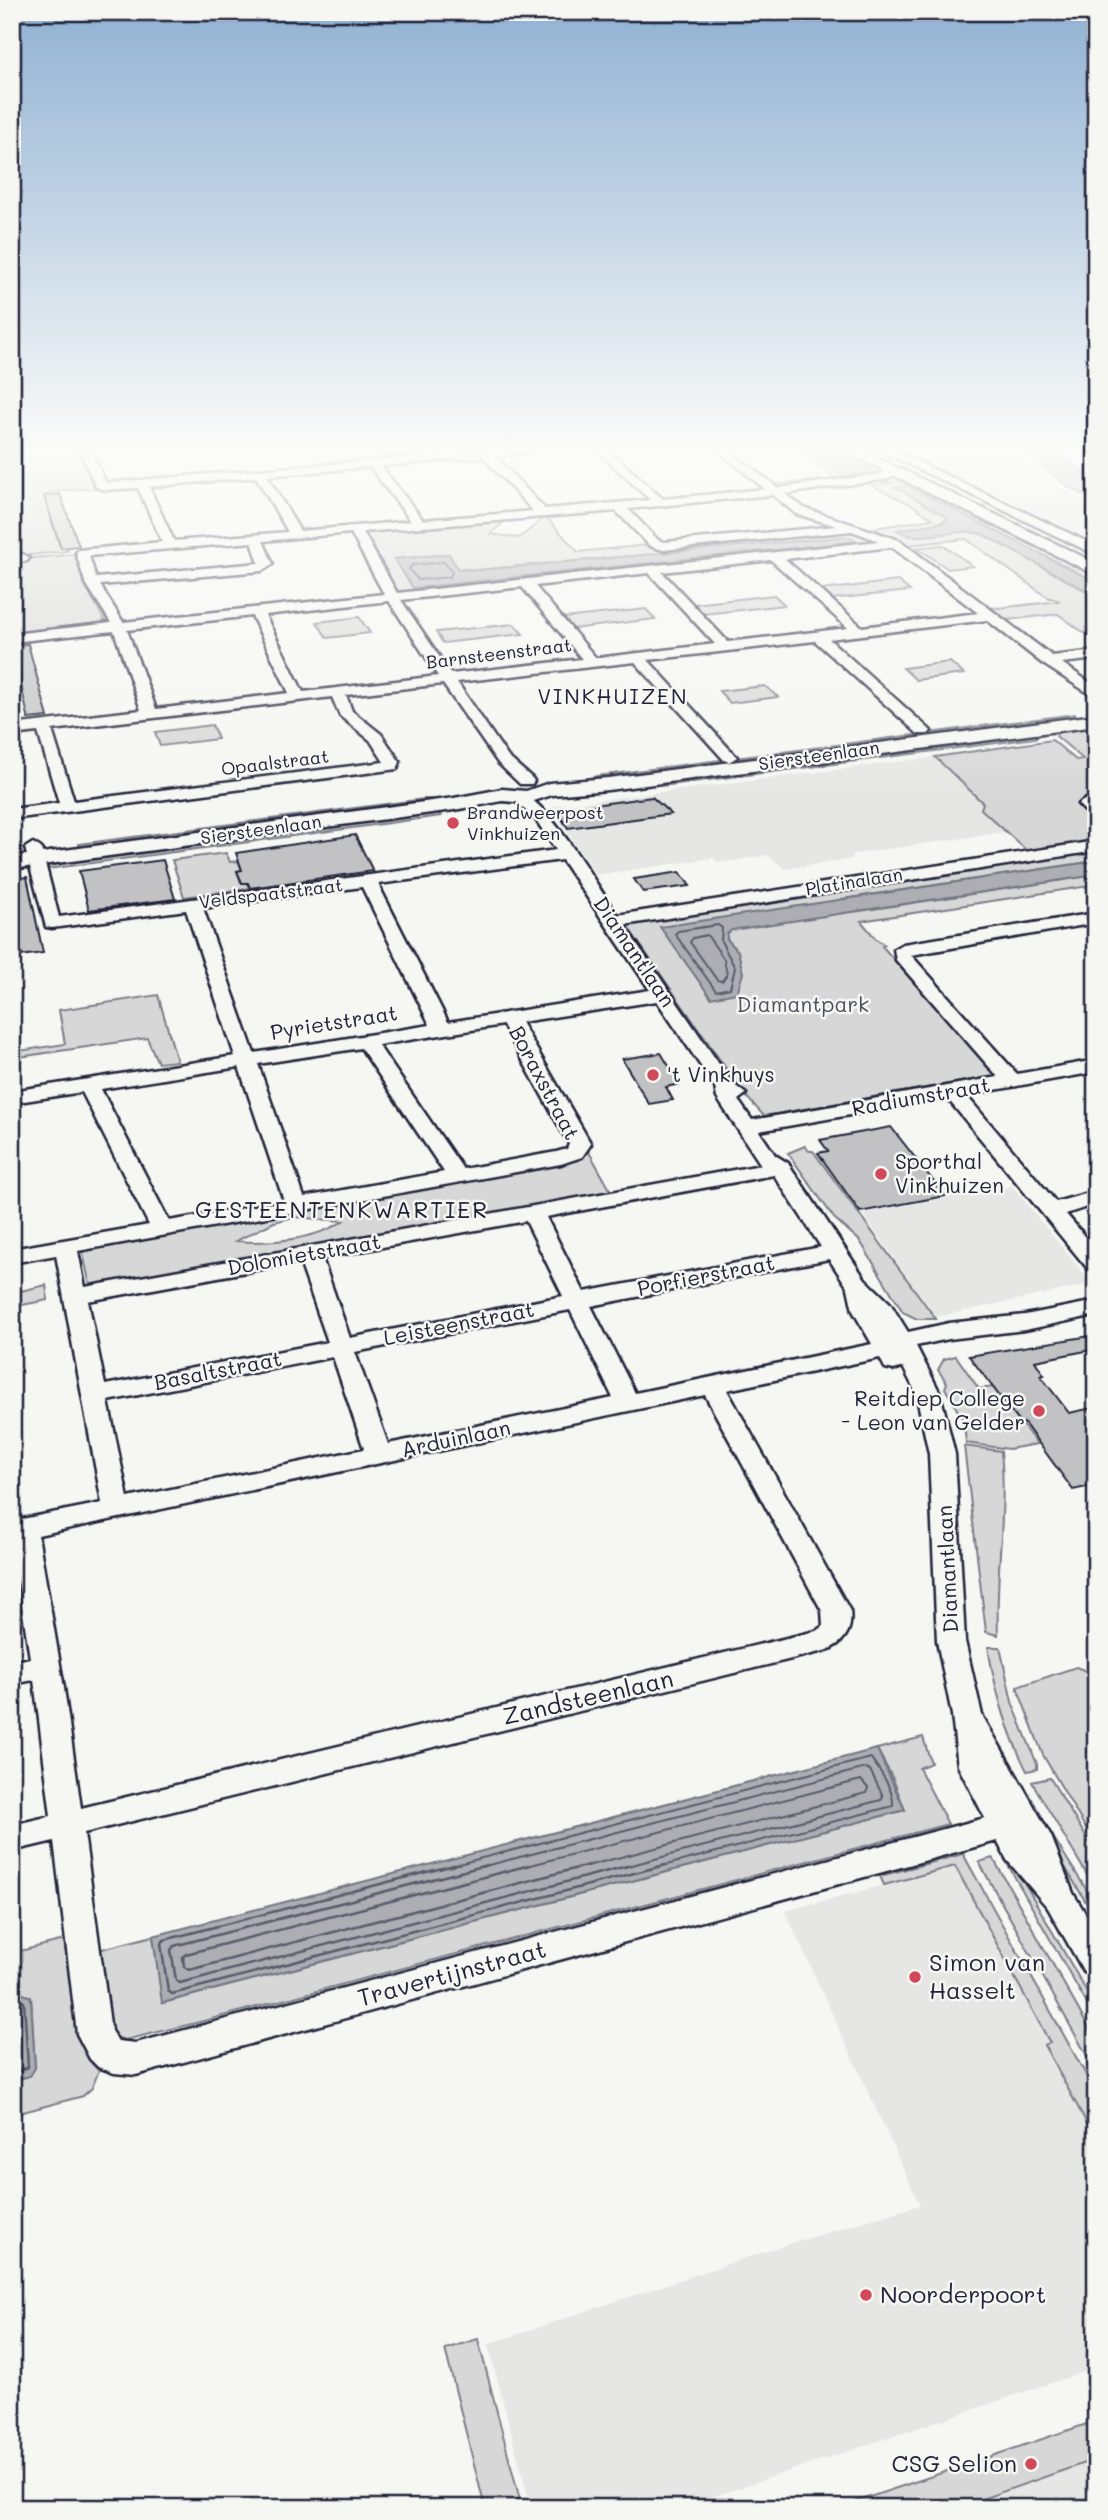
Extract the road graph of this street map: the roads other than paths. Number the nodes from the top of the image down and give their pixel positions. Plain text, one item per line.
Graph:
1 (86, 567) edge
2 (256, 567) edge
3 (376, 567) edge
4 (675, 567) edge
5 (786, 567) edge
6 (925, 567) edge
7 (652, 569) junction
8 (91, 582) junction
9 (525, 582) junction
10 (392, 596) junction
11 (256, 611) junction
12 (990, 616) junction
13 (119, 626) junction
14 (859, 631) junction
15 (818, 636) junction
16 (12, 638) edge
17 (725, 647) junction
18 (1096, 655) edge
19 (638, 657) junction
20 (1048, 661) junction
21 (592, 662) junction
22 (448, 679) junction
23 (337, 692) junction
24 (298, 696) junction
25 (1094, 705) edge
26 (150, 714) junction
27 (44, 727) junction
28 (12, 730) edge
29 (923, 731) junction
30 (729, 757) junction
31 (523, 789) junction
32 (68, 807) junction
33 (12, 814) edge
34 (1096, 846) edge
35 (12, 851) edge
36 (34, 854) junction
37 (567, 854) junction
38 (12, 863) edge
39 (368, 881) junction
40 (192, 904) junction
41 (1096, 918) edge
42 (613, 921) junction
43 (663, 994) junction
44 (509, 1018) junction
45 (442, 1029) junction
46 (366, 1041) junction
47 (244, 1060) junction
48 (1096, 1066) edge
49 (1012, 1081) junction
50 (89, 1085) junction
51 (952, 1091) junction
52 (12, 1097) edge
53 (752, 1126) junction
54 (780, 1168) junction
55 (458, 1177) junction
56 (1096, 1196) edge
57 (296, 1205) junction
58 (1052, 1211) junction
59 (533, 1213) junction
60 (162, 1229) junction
61 (66, 1246) junction
62 (835, 1251) junction
63 (309, 1254) junction
64 (12, 1256) edge
65 (1096, 1264) edge
66 (75, 1296) junction
67 (577, 1301) junction
68 (1096, 1308) edge
69 (341, 1347) junction
70 (899, 1348) junction
71 (712, 1386) junction
72 (95, 1395) junction
73 (628, 1403) junction
74 (379, 1455) junction
75 (117, 1510) junction
76 (18, 1530) edge
77 (45, 1667) junction
78 (12, 1673) edge
79 (1015, 1823) junction
80 (67, 1824) junction
81 (12, 1838) edge
82 (1096, 1962) edge

1 - 8 street
2 - 8 street
3 - 10 street
4 - 7 street
5 - 14 street
6 - 12 street
7 - 9 street
7 - 17 street
8 - 13 street
9 - 10 street
9 - 21 street
10 - 11 street
10 - 22 street
11 - 13 street
11 - 24 street
12 - 14 street, Barnsteenstraat
12 - 20 street
13 - 16 street
13 - 26 street
14 - 15 street, Barnsteenstraat
15 - 17 street, Barnsteenstraat
15 - 29 street
17 - 19 street, Barnsteenstraat
18 - 20 street
19 - 21 street, Barnsteenstraat
19 - 30 street
20 - 25 street
21 - 22 street, Barnsteenstraat
22 - 23 street, Barnsteenstraat
22 - 31 street
23 - 24 street, Barnsteenstraat
23 - 32 street, Opaalstraat
24 - 26 street, Barnsteenstraat
25 - 29 main road, Siersteenlaan
25 - 31 main road, Siersteenlaan
26 - 27 street, Barnsteenstraat
27 - 28 street, Barnsteenstraat
27 - 32 street
29 - 30 main road, Siersteenlaan
30 - 31 main road, Siersteenlaan
31 - 36 main road, Siersteenlaan
31 - 37 street, Diamantlaan
32 - 33 street, Opaalstraat
34 - 42 street, Platinalaan
35 - 36 main road, Siersteenlaan
36 - 38 main road, Siersteenlaan
36 - 40 street, Veldspaatstraat
37 - 39 street, Veldspaatstraat
37 - 42 street, Diamantlaan
39 - 40 street, Veldspaatstraat
39 - 45 street
40 - 47 street
41 - 49 street
42 - 43 street, Diamantlaan
43 - 44 street, Pyrietstraat
43 - 53 street, Diamantlaan
44 - 45 street, Pyrietstraat
44 - 55 street, Boraxstraat
45 - 46 street, Pyrietstraat
46 - 47 street, Pyrietstraat
46 - 55 street
47 - 50 street, Pyrietstraat
47 - 57 street
48 - 49 street, Radiumstraat
49 - 51 street, Radiumstraat
50 - 52 street, Pyrietstraat
50 - 60 street
51 - 53 street, Radiumstraat
51 - 58 street
53 - 54 street, Diamantlaan
54 - 59 street, Dolomietstraat
54 - 62 street, Diamantlaan
55 - 57 street, Boraxstraat
56 - 58 street
57 - 60 street, Boraxstraat
58 - 65 street
59 - 63 street, Dolomietstraat
59 - 67 street
60 - 61 street, Boraxstraat
61 - 64 street, Boraxstraat
61 - 66 street
62 - 67 street, Porfierstraat
62 - 70 street, Diamantlaan
63 - 66 street, Dolomietstraat
63 - 69 street
66 - 72 street
67 - 69 street, Leisteenstraat
67 - 73 street
68 - 70 street, Arduinlaan
69 - 72 street, Basaltstraat
69 - 74 street
70 - 71 street, Arduinlaan
70 - 79 street, Diamantlaan
71 - 73 street, Arduinlaan
71 - 80 street, Zandsteenlaan
72 - 75 street
73 - 74 street, Arduinlaan
74 - 75 street, Arduinlaan
75 - 76 street, Arduinlaan
76 - 77 street
77 - 78 street
77 - 80 street
79 - 80 street, Travertijnstraat
79 - 82 street, Diamantlaan
80 - 81 street

